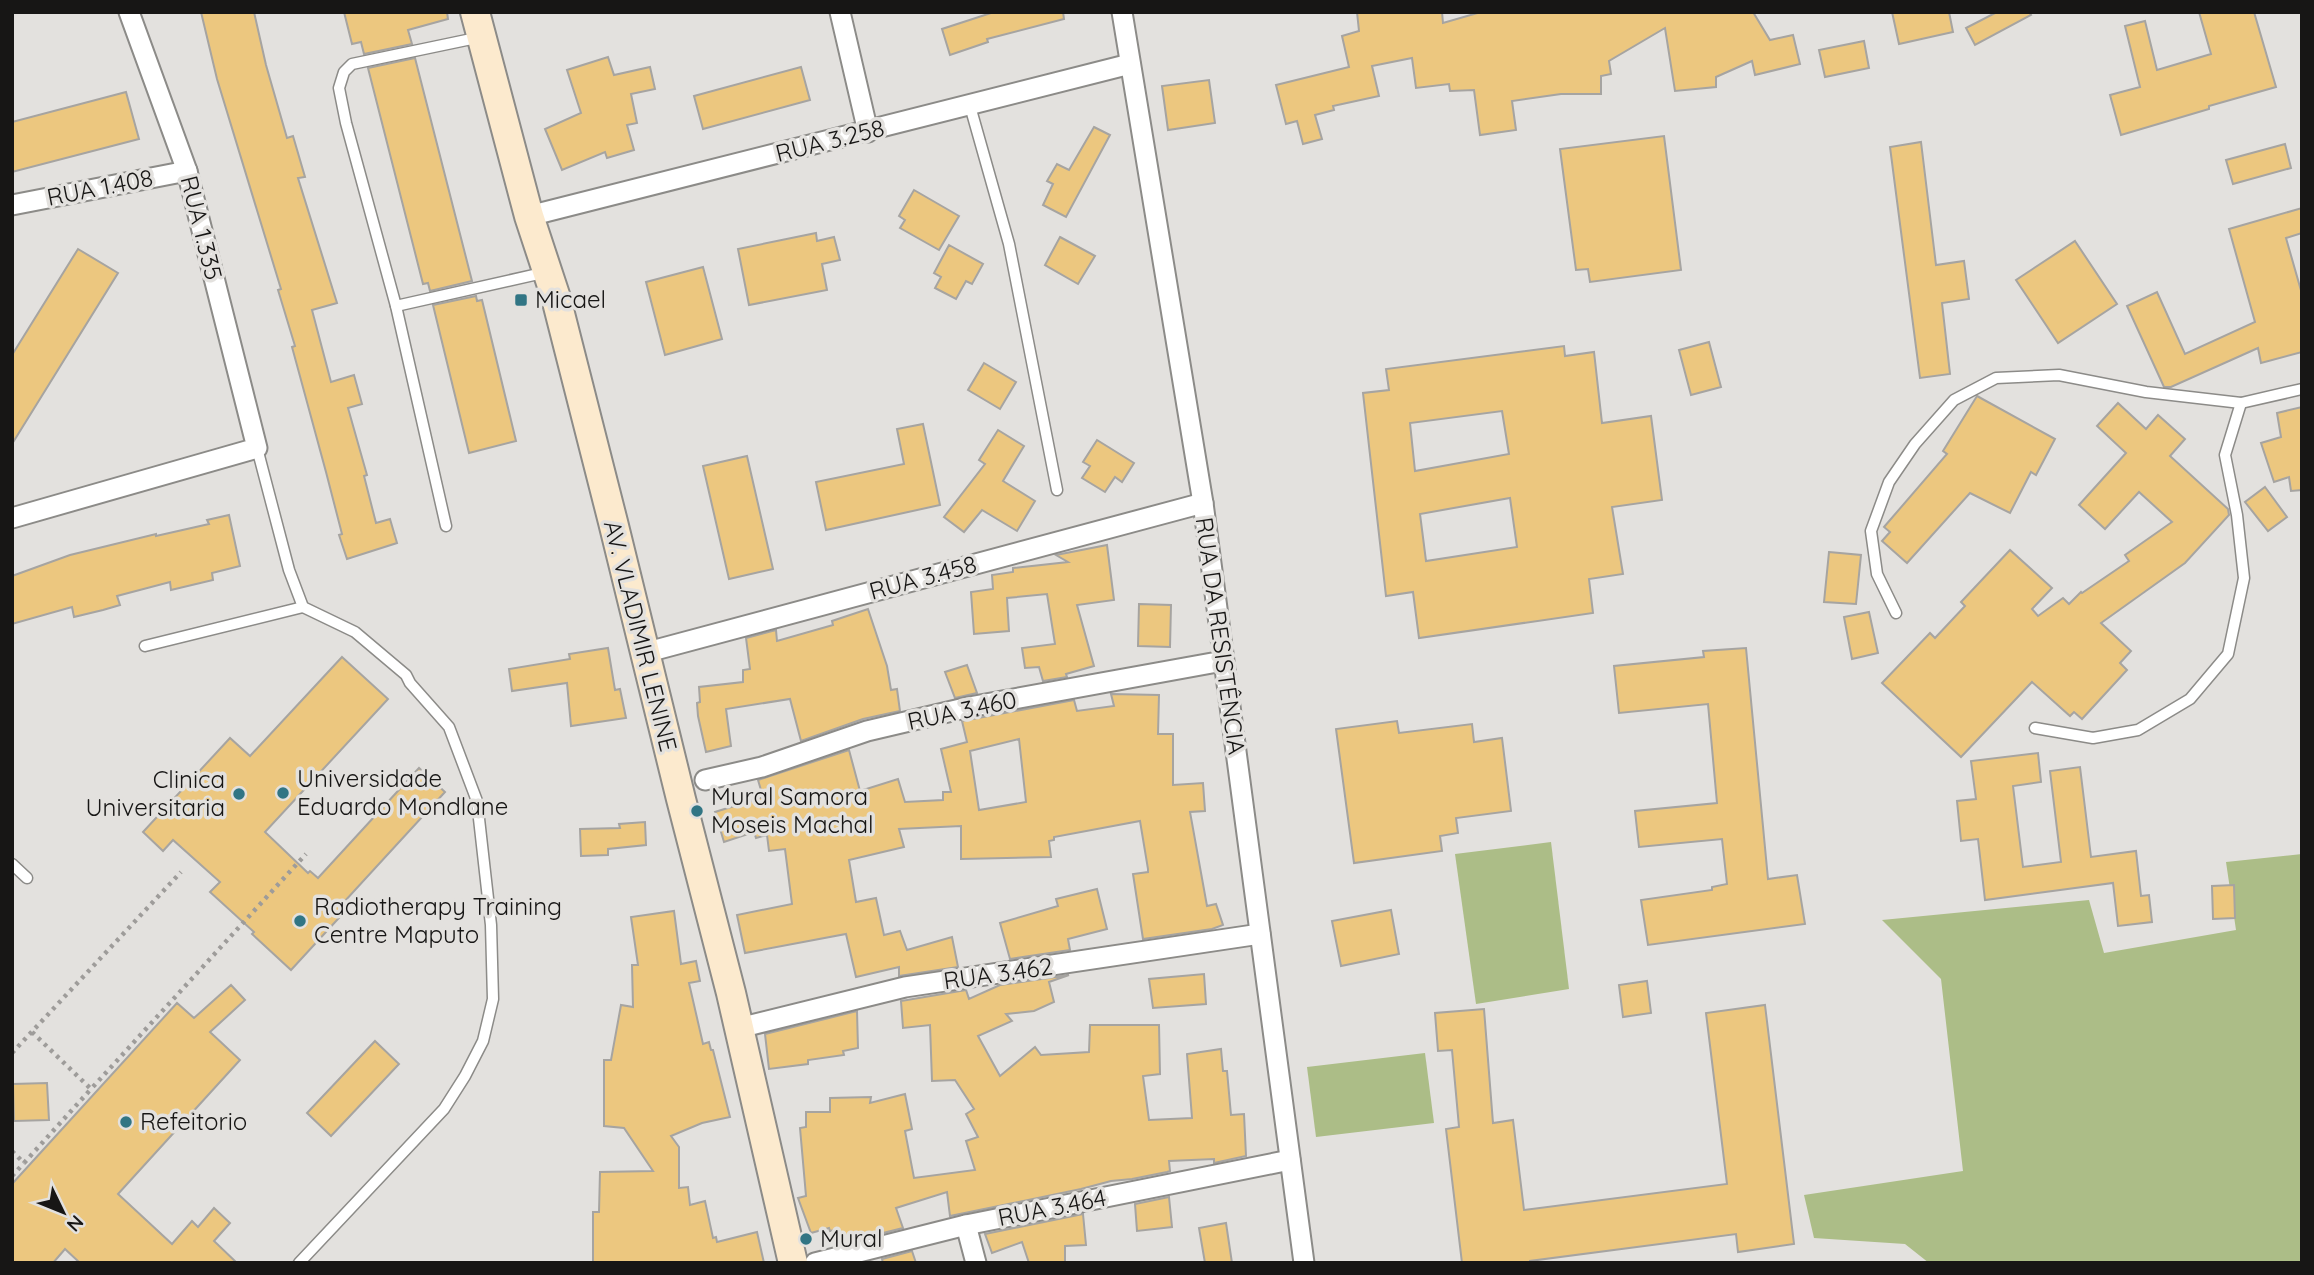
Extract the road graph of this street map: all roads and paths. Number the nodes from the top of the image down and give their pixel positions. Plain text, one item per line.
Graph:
1 (129, 12) edge
2 (840, 12) edge
3 (1122, 12) edge
4 (478, 25) edge
5 (1130, 64) junction
6 (970, 106) junction
7 (868, 132) junction
8 (187, 171) junction
9 (12, 205) edge
10 (529, 216) junction
11 (547, 272) junction
12 (396, 306) junction
13 (2302, 388) edge
14 (2241, 403) junction
15 (257, 449) junction
16 (1057, 490) dead end
17 (1203, 503) junction
18 (12, 518) edge
19 (446, 526) dead end
20 (303, 607) junction
21 (1896, 613) dead end
22 (145, 646) dead end
23 (645, 653) junction
24 (1223, 660) junction
25 (2035, 728) dead end
26 (705, 780) dead end
27 (306, 853) dead end
28 (12, 864) edge
29 (181, 872) dead end
30 (27, 878) dead end
31 (1260, 934) junction
32 (739, 1028) junction
33 (32, 1032) junction
34 (12, 1053) edge
35 (91, 1088) junction
36 (12, 1151) edge
37 (1290, 1160) junction
38 (24, 1163) junction
39 (12, 1176) edge
40 (965, 1225) junction
41 (1304, 1262) edge
42 (299, 1263) edge
43 (793, 1263) edge
44 (814, 1263) edge
45 (976, 1263) edge

1 - 8 street, RUA 1.335
2 - 7 street
3 - 5 street, RUA DA RESISTÊNCIA
4 - 10 main road, AV. VLADIMIR LENINE
4 - 12 lane
5 - 6 street, RUA 3.258
5 - 17 street, RUA DA RESISTÊNCIA
6 - 7 street, RUA 3.258
6 - 16 lane
7 - 10 street, RUA 3.258
8 - 9 street, RUA 1.408
8 - 15 street, RUA 1.335
10 - 11 main road, AV. VLADIMIR LENINE
11 - 12 lane
11 - 23 main road, AV. VLADIMIR LENINE
12 - 19 lane
13 - 14 lane
14 - 21 lane
14 - 25 lane
15 - 18 street
15 - 20 lane
17 - 23 street, RUA 3.458
17 - 24 street, RUA DA RESISTÊNCIA
20 - 22 lane
20 - 42 lane
23 - 32 main road, AV. VLADIMIR LENINE
24 - 26 street, RUA 3.460
24 - 31 street, RUA DA RESISTÊNCIA
27 - 35 path
28 - 30 lane
29 - 33 path
31 - 32 street, RUA 3.462
31 - 37 street, RUA DA RESISTÊNCIA
32 - 43 main road, AV. VLADIMIR LENINE
33 - 34 path
33 - 35 path
35 - 38 path
36 - 38 path
37 - 40 street, RUA 3.464
37 - 41 street, RUA DA RESISTÊNCIA
38 - 39 path
40 - 44 street, RUA 3.464
40 - 45 street

